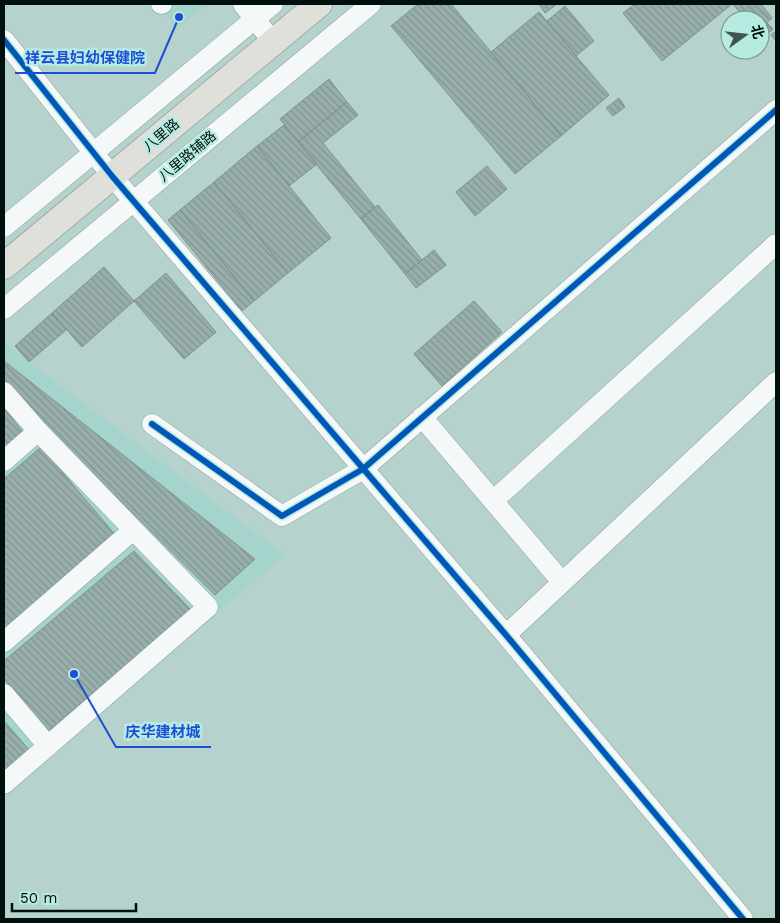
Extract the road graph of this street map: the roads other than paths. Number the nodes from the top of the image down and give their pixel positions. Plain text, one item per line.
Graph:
1 (273, 4) edge
2 (319, 4) edge
3 (371, 4) edge
4 (249, 11) edge
5 (289, 13) edge
6 (4, 40) edge
7 (273, 42) junction
8 (776, 110) edge
9 (94, 152) junction
10 (112, 176) junction
11 (134, 201) junction
12 (4, 228) edge
13 (776, 244) edge
14 (4, 266) edge
15 (4, 309) edge
16 (776, 382) edge
17 (4, 392) edge
18 (422, 417) junction
19 (152, 424) dead end
20 (38, 432) junction
21 (4, 461) edge
22 (363, 469) junction
23 (493, 501) junction
24 (133, 530) junction
25 (562, 582) junction
26 (506, 635) junction
27 (4, 642) edge
28 (4, 694) edge
29 (48, 746) junction
30 (4, 784) edge
31 (743, 919) edge

1 - 4 street
2 - 5 main road, 八里路
3 - 11 street, 八里路辅路
4 - 7 street
4 - 9 street
5 - 7 main road, 八里路
6 - 9 street
7 - 10 main road, 八里路
8 - 18 street
9 - 10 street
9 - 12 street
10 - 11 street
10 - 14 main road, 八里路
11 - 15 street, 八里路辅路
11 - 22 street
13 - 23 street
16 - 25 street
17 - 20 street
18 - 22 street
18 - 23 street
19 - 22 street
20 - 21 street
20 - 24 street
22 - 26 street
23 - 25 street
24 - 27 street
24 - 29 street
25 - 26 street
26 - 31 street
28 - 29 street
29 - 30 street

